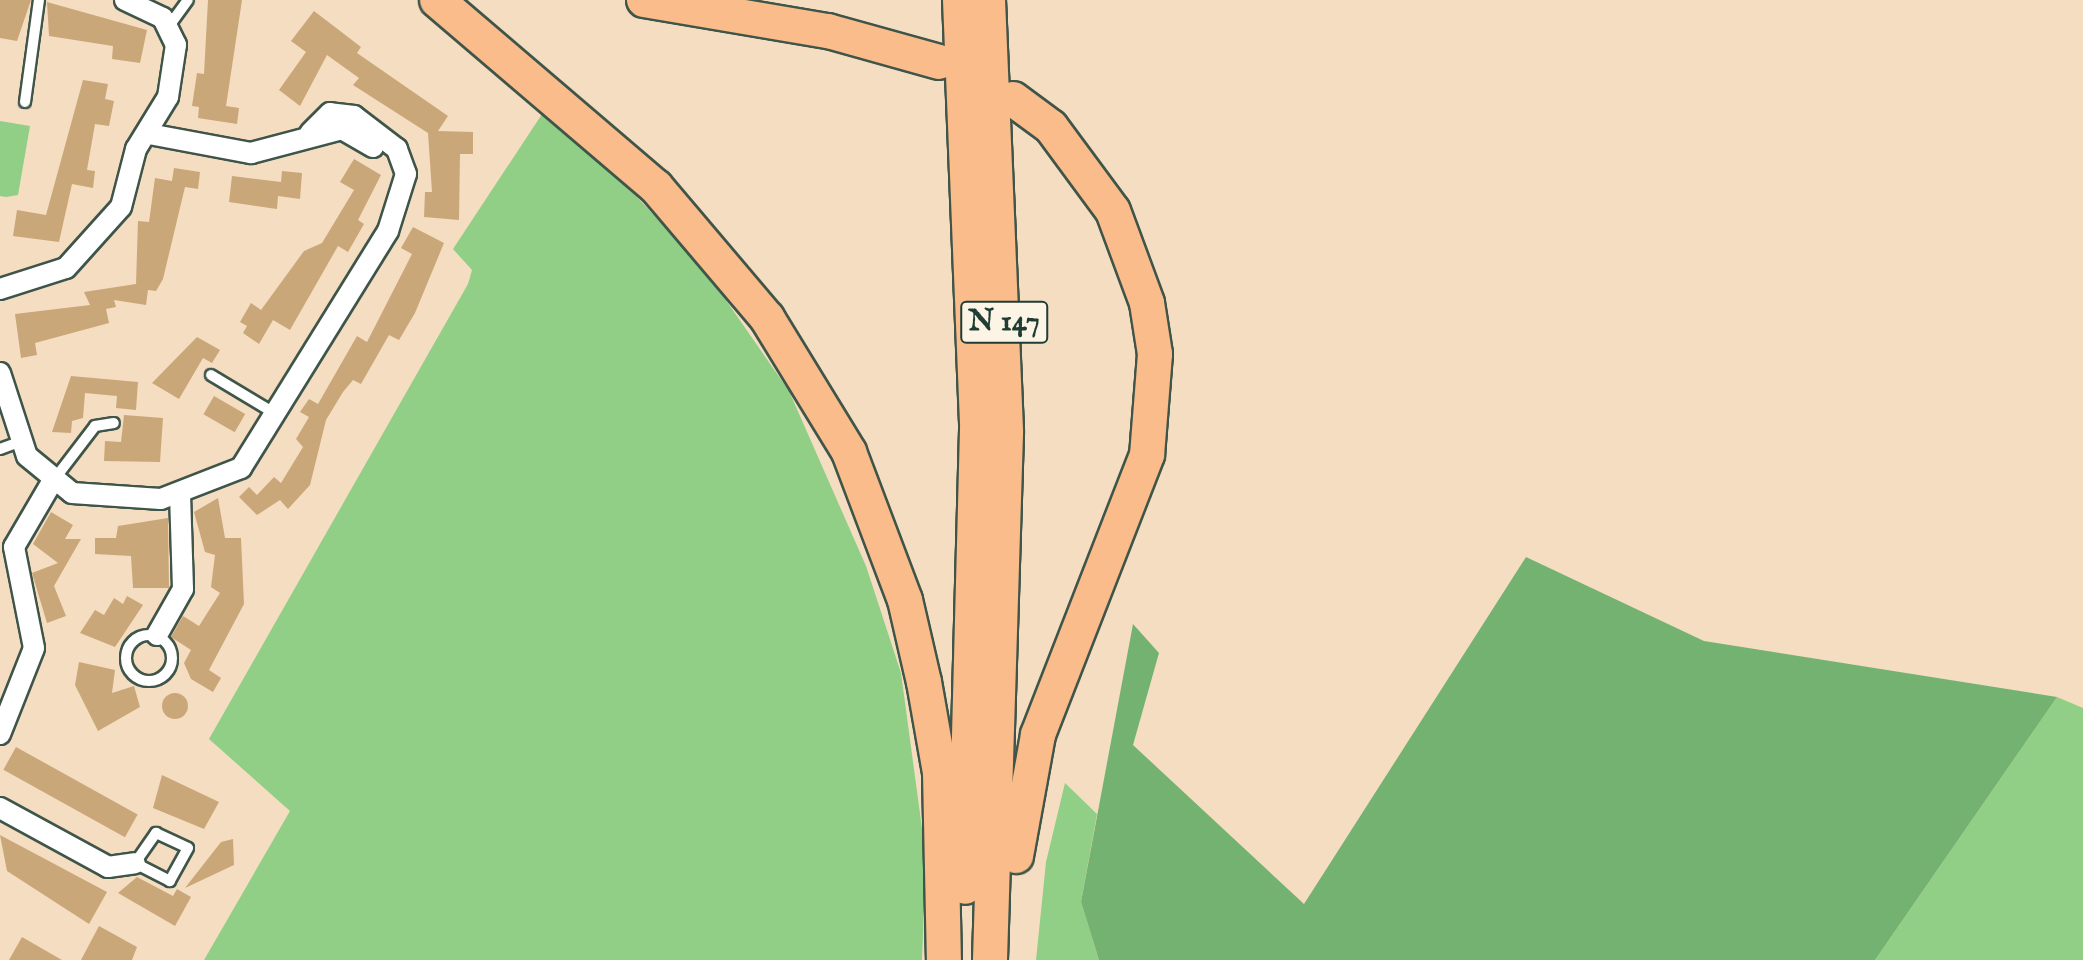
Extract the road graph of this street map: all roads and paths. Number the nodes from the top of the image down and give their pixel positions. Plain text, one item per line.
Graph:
1 (39, 0) edge
2 (125, 0) edge
3 (188, 0) edge
4 (437, 0) edge
5 (644, 0) edge
6 (960, 0) edge
7 (988, 0) edge
8 (169, 26) junction
9 (939, 62) dead end
10 (1013, 99) dead end
11 (25, 102) dead end
12 (149, 134) junction
13 (0, 289) edge
14 (0, 373) edge
15 (211, 375) dead end
16 (276, 414) junction
17 (114, 423) dead end
18 (9, 445) edge
19 (52, 482) junction
20 (180, 496) junction
21 (157, 635) junction
22 (0, 734) edge
23 (0, 808) edge
24 (135, 863) junction
25 (944, 960) edge
26 (959, 960) edge
27 (990, 960) edge
28 (1004, 960) edge

1 - 11 lane
2 - 8 street
3 - 8 lane
4 - 25 highway
5 - 9 highway
6 - 26 highway, N 147
7 - 27 highway, N 147
8 - 12 street
10 - 28 highway
12 - 13 street
12 - 16 street
14 - 18 street
15 - 16 lane
16 - 20 street
17 - 19 lane
18 - 19 street
19 - 20 street
19 - 22 street
20 - 21 street
21 - 21 lane
23 - 24 street
24 - 24 lane

